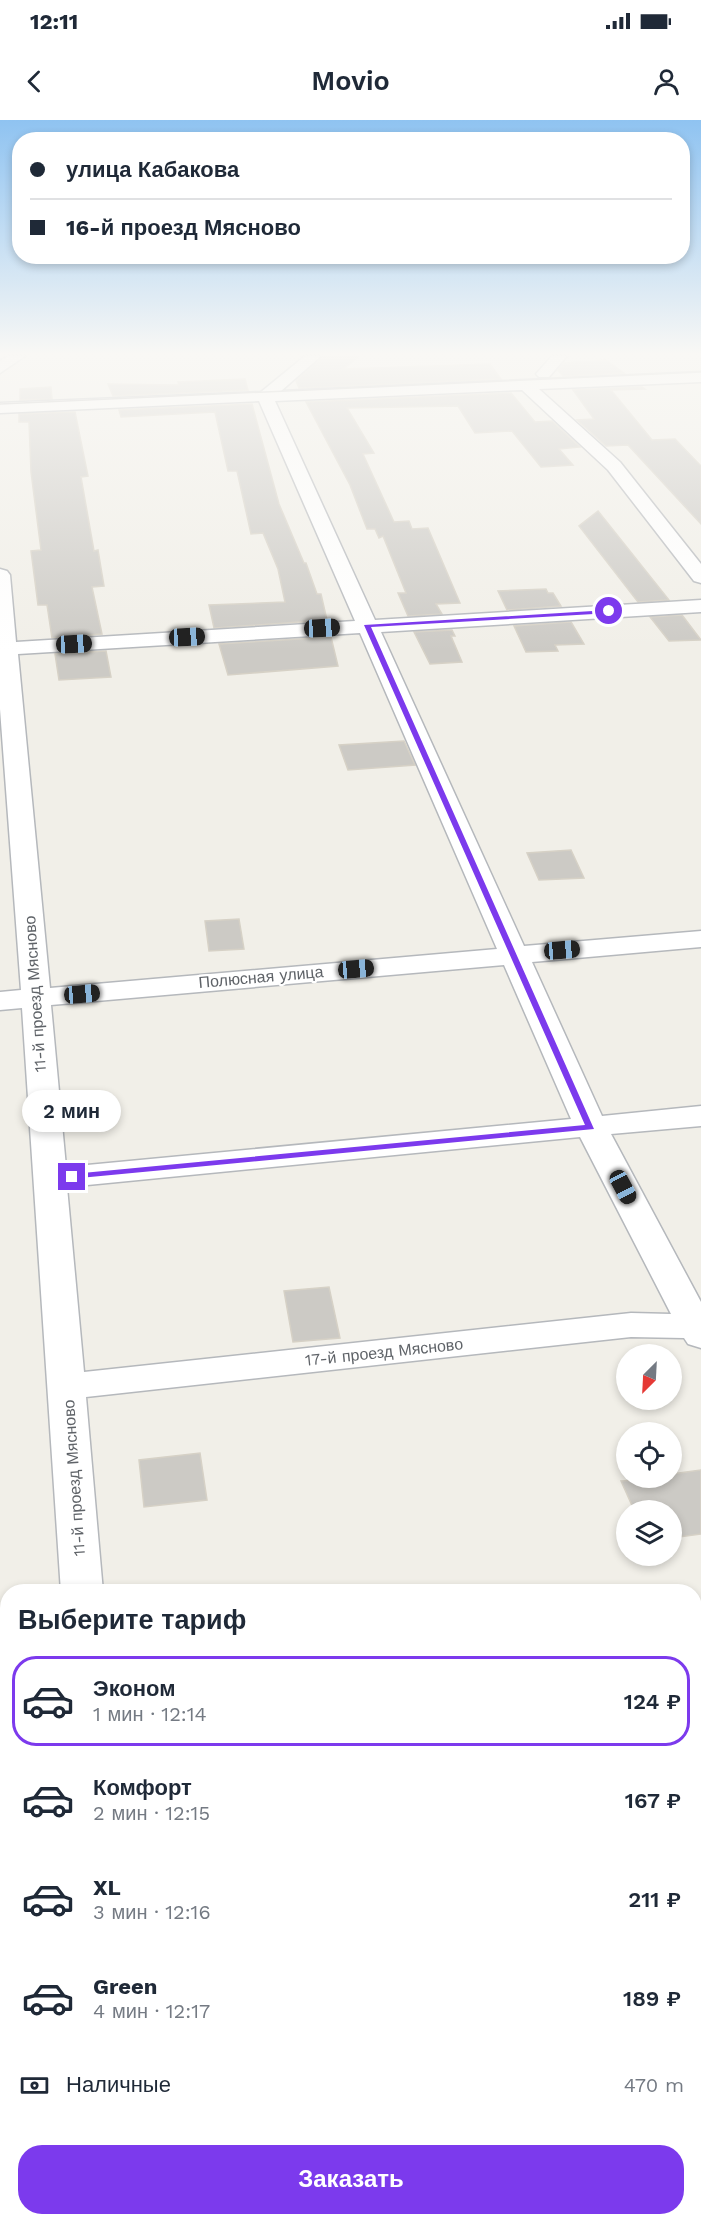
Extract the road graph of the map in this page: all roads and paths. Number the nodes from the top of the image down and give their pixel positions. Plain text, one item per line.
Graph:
1 (298, 454) edge
2 (601, 454) edge
3 (0, 575) edge
4 (701, 576) edge
5 (701, 606) edge
6 (367, 625) junction
7 (3, 648) edge
8 (701, 939) edge
9 (516, 954) junction
10 (36, 998) junction
11 (0, 1001) edge
12 (701, 1116) edge
13 (591, 1127) junction
14 (49, 1179) junction
15 (700, 1330) edge
16 (67, 1386) junction
17 (81, 1584) edge

1 - 6 street
2 - 4 street
3 - 7 street, 11-й проезд Мясново
5 - 6 street
6 - 7 street
6 - 9 street
7 - 10 street, 11-й проезд Мясново
8 - 9 street, Полюсная улица
9 - 10 street, Полюсная улица
9 - 13 street
10 - 11 street, Полюсная улица
10 - 14 street, 11-й проезд Мясново
12 - 13 street
13 - 14 street
13 - 15 street
14 - 16 street, 11-й проезд Мясново
15 - 16 street, 17-й проезд Мясново
16 - 17 street, 11-й проезд Мясново

